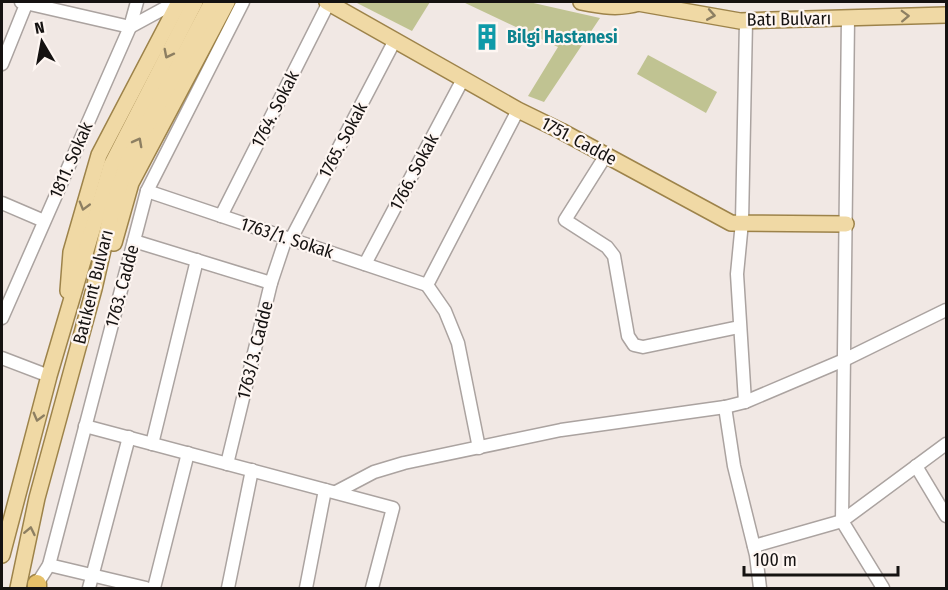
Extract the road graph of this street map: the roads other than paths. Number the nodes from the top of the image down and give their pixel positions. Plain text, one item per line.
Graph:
1 (25, 2) edge
2 (137, 2) edge
3 (178, 2) edge
4 (195, 2) edge
5 (212, 2) edge
6 (227, 2) edge
7 (243, 2) edge
8 (328, 2) edge
9 (581, 2) edge
10 (636, 2) edge
11 (946, 15) edge
12 (848, 18) junction
13 (746, 21) junction
14 (130, 27) junction
15 (395, 40) junction
16 (2, 64) edge
17 (463, 79) junction
18 (518, 110) junction
19 (606, 155) junction
20 (147, 191) junction
21 (2, 203) edge
22 (220, 216) junction
23 (45, 220) junction
24 (742, 222) junction
25 (846, 224) junction
26 (288, 239) junction
27 (134, 241) junction
28 (197, 261) junction
29 (365, 264) junction
30 (271, 283) junction
31 (427, 285) junction
32 (94, 289) junction
33 (946, 310) edge
34 (2, 318) edge
35 (65, 320) junction
36 (739, 327) junction
37 (2, 358) edge
38 (844, 360) junction
39 (49, 376) junction
40 (745, 402) junction
41 (725, 407) junction
42 (85, 426) junction
43 (129, 437) junction
44 (153, 444) junction
45 (946, 444) edge
46 (479, 448) junction
47 (188, 453) junction
48 (227, 464) junction
49 (916, 466) junction
50 (252, 470) junction
51 (331, 491) junction
52 (946, 516) edge
53 (842, 521) junction
54 (754, 546) junction
55 (2, 555) edge
56 (49, 565) junction
57 (93, 576) junction
58 (36, 587) edge
59 (18, 588) edge
60 (89, 588) edge
61 (146, 588) edge
62 (154, 588) edge
63 (228, 588) edge
64 (306, 588) edge
65 (372, 588) edge
66 (760, 588) edge
67 (883, 588) edge

1 - 14 street
1 - 16 street
2 - 14 street, 1811. Sokak
3 - 14 street
3 -> 35 main road
4 -> 35 main road, Batıkent Bulvarı
32 -> 5 main road, Batıkent Bulvarı
6 - 32 main road
7 - 20 street, 1763. Cadde
8 - 15 main road, 1751. Cadde
8 - 22 street, 1764. Sokak
9 - 10 main road, Batı Bulvarı
10 -> 13 main road, Batı Bulvarı
12 -> 11 main road, Batı Bulvarı
12 - 13 main road, Batı Bulvarı
12 - 25 street
13 - 24 street
14 - 23 street, 1811. Sokak
15 - 17 main road, 1751. Cadde
15 - 26 street, 1765. Sokak
17 - 18 main road, 1751. Cadde
17 - 29 street, 1766. Sokak
18 - 19 main road, 1751. Cadde
18 - 31 street
19 - 24 main road, 1751. Cadde
19 - 36 street
20 - 22 street, 1763/1. Sokak
20 - 27 street, 1763. Cadde
21 - 23 street
22 - 26 street, 1763/1. Sokak
23 - 34 street, 1811. Sokak
24 - 25 main road, 1751. Cadde
24 - 36 street
25 - 38 street
26 - 29 street, 1763/1. Sokak
26 - 30 street, 1763/3. Cadde
27 - 28 street
27 - 42 street, 1763. Cadde
28 - 30 street
28 - 44 street
29 - 31 street, 1763/1. Sokak
30 - 48 street, 1763/3. Cadde
31 - 46 street
59 -> 32 main road, Batıkent Bulvarı
33 - 38 street
35 - 39 main road, Batıkent Bulvarı
36 - 40 street
37 - 39 street
38 - 40 street
38 - 53 street
39 -> 55 main road, Batıkent Bulvarı
40 - 41 street
41 - 46 street
41 - 54 street
42 - 43 street
42 - 56 street, 1763. Cadde
43 - 44 street
43 - 57 street
44 - 47 street
45 - 49 street
46 - 51 street
47 - 48 street
47 - 62 street
48 - 50 street
49 - 52 street
49 - 53 street
50 - 51 street
50 - 63 street
51 - 64 street
51 - 65 street
53 - 54 street
53 - 67 street
54 - 66 street
56 - 57 street
56 - 58 street, 1763. Cadde
57 - 60 street
57 - 61 street

